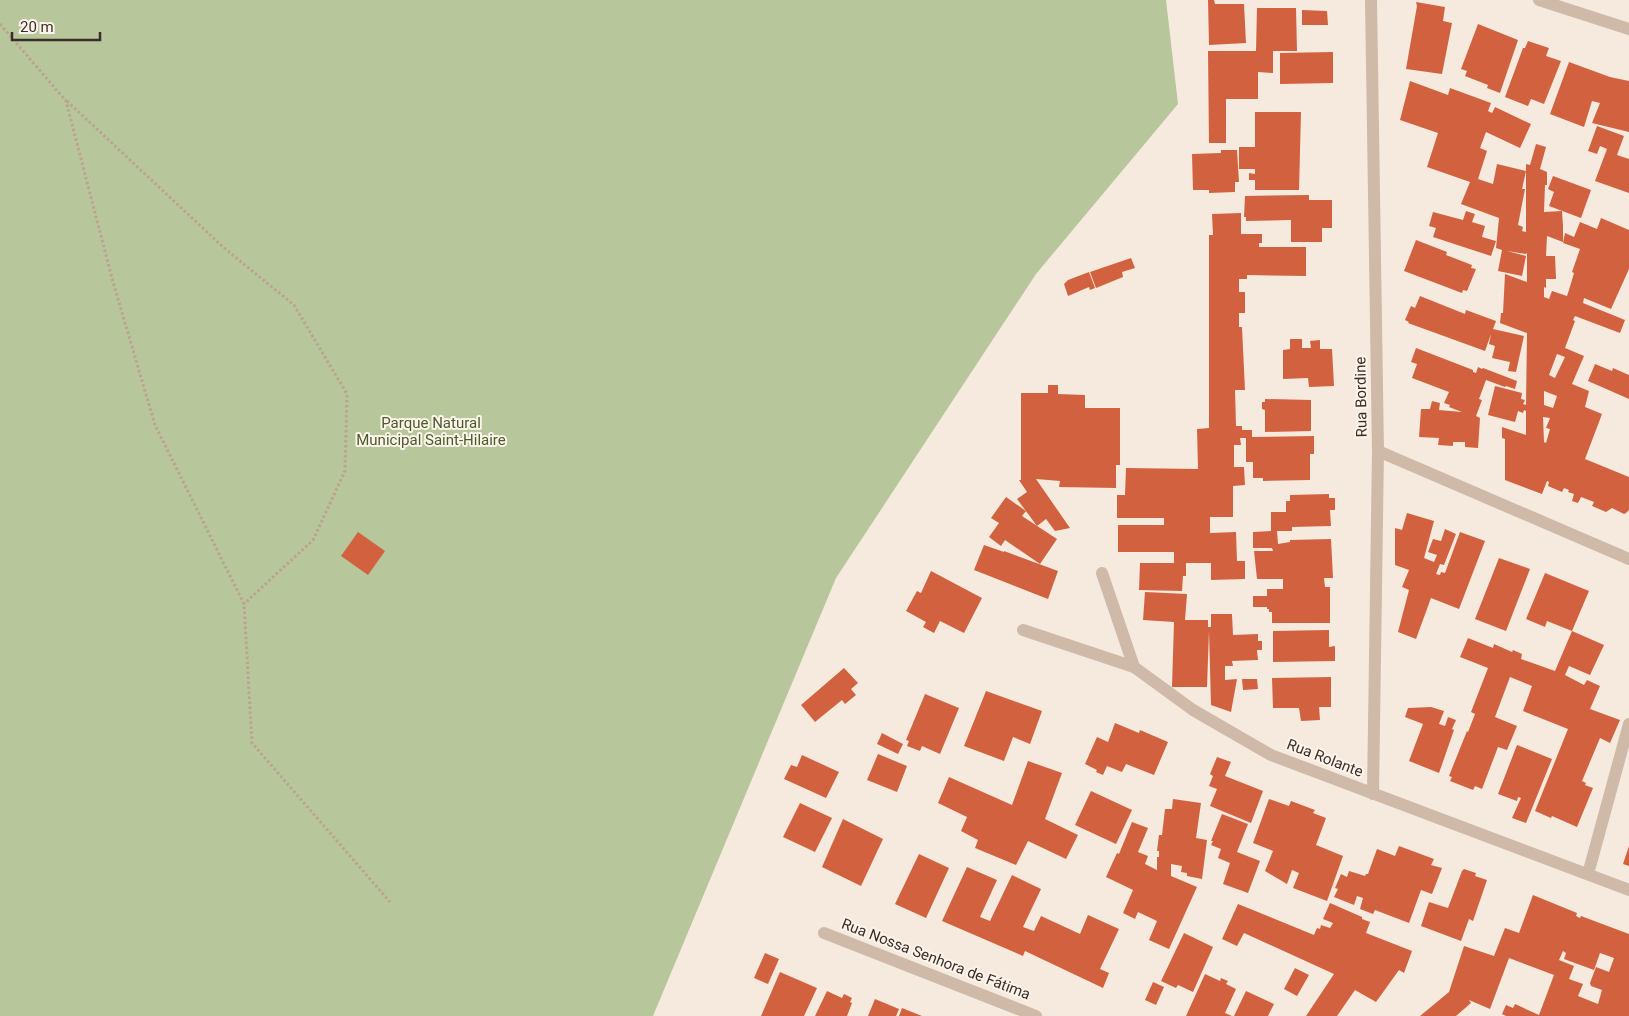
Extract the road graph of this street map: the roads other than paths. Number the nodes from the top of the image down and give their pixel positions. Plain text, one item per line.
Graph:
1 (1371, 0) edge
2 (1539, 0) edge
3 (1629, 28) edge
4 (1378, 451) junction
5 (1629, 559) edge
6 (1102, 573) dead end
7 (1023, 630) dead end
8 (1134, 667) junction
9 (1629, 724) edge
10 (1373, 794) junction
11 (1588, 874) junction
12 (1629, 890) edge
13 (824, 933) dead end
14 (1036, 1016) edge

1 - 4 street, Rua Bordine
2 - 3 street
4 - 5 street
4 - 10 street, Rua Bordine
6 - 8 street
7 - 8 street, Rua Rolante
8 - 10 street, Rua Rolante
9 - 11 street
10 - 11 street, Rua Rolante
11 - 12 street, Rua Rolante
13 - 14 street, Rua Nossa Senhora de Fátima

